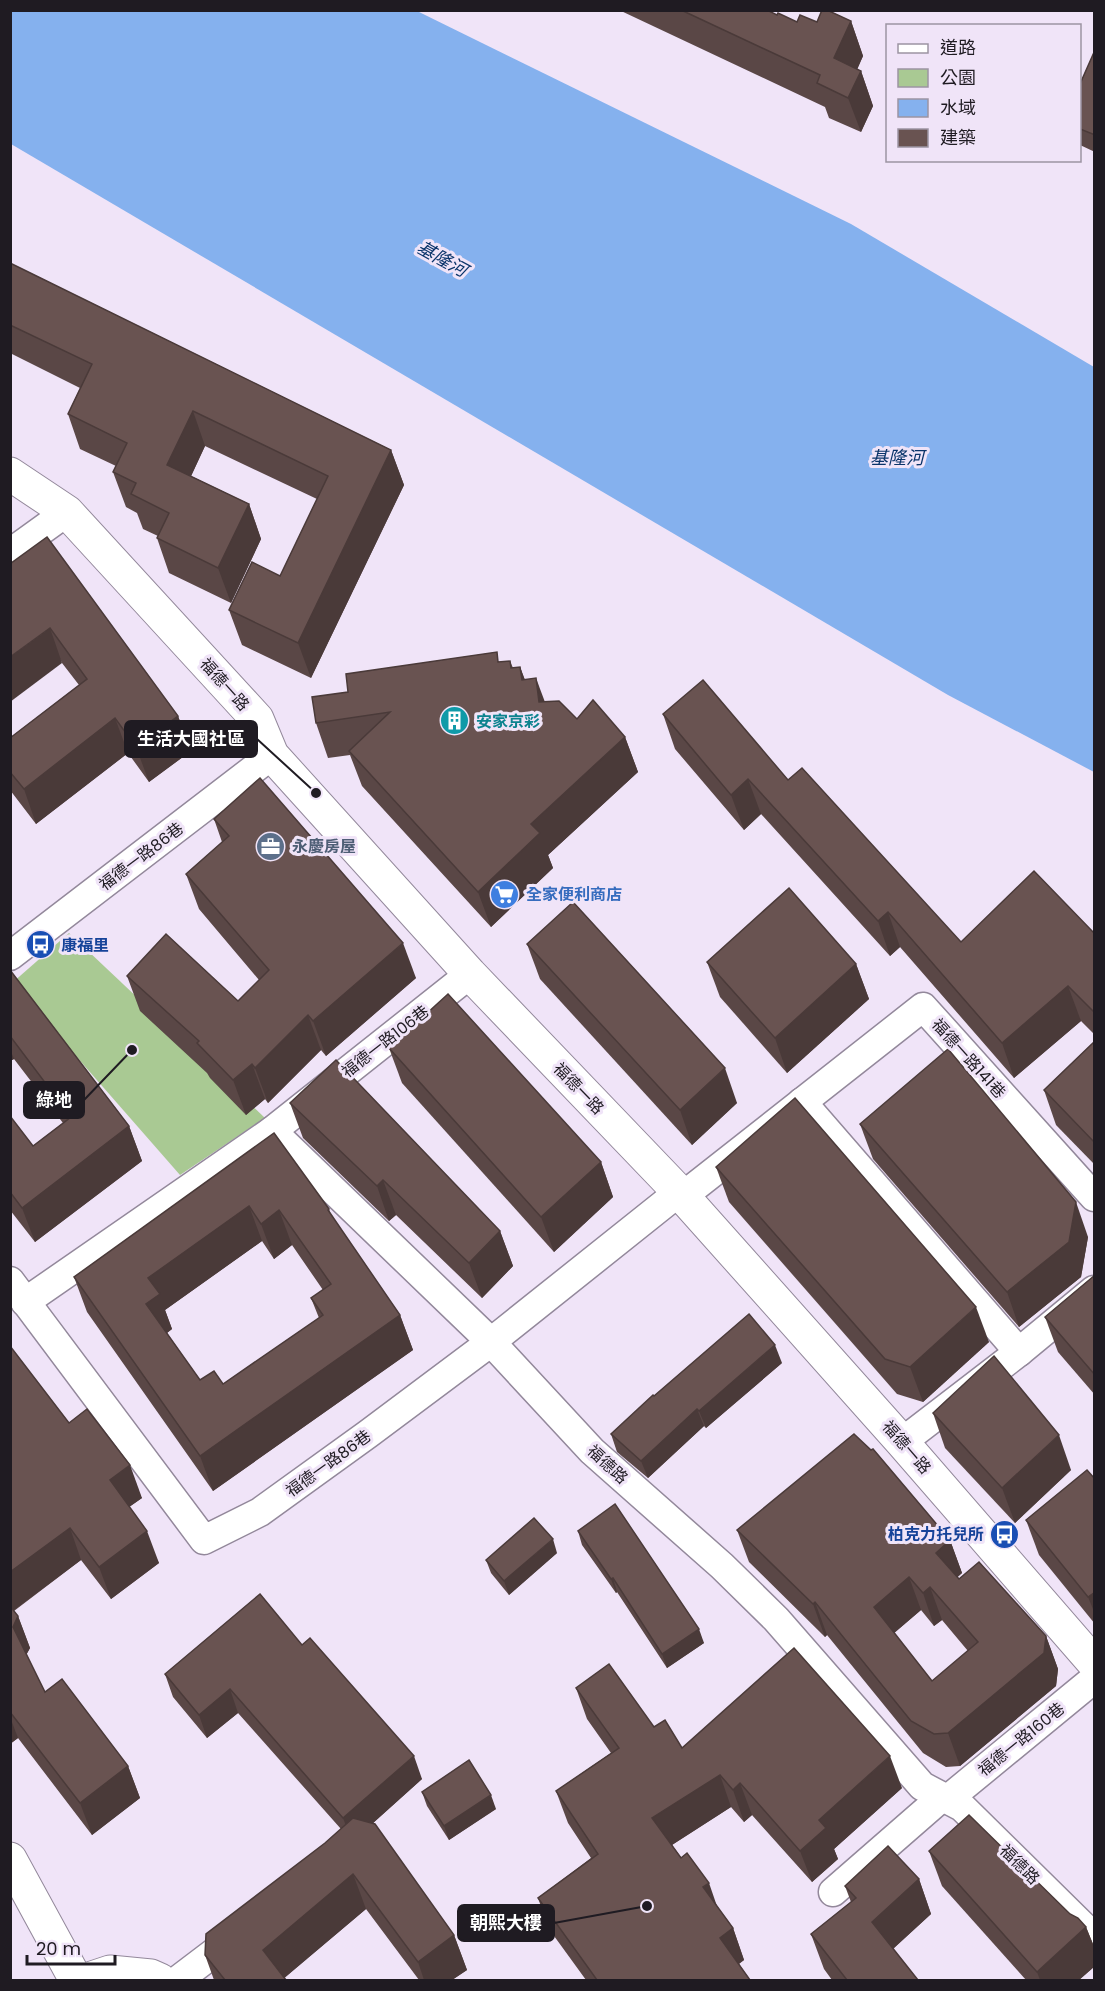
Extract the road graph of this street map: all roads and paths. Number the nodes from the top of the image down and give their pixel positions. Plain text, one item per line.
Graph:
1 (10, 474) edge
2 (67, 512) junction
3 (10, 553) edge
4 (272, 756) junction
5 (10, 956) edge
6 (470, 974) junction
7 (802, 1102) junction
8 (272, 1131) junction
9 (681, 1194) junction
10 (1095, 1197) edge
11 (1095, 1290) edge
12 (18, 1291) edge
13 (491, 1342) junction
14 (1019, 1352) junction
15 (902, 1442) junction
16 (1095, 1663) edge
17 (1095, 1679) edge
18 (945, 1798) junction
19 (10, 1859) edge
20 (833, 1892) dead end
21 (260, 1917) edge
22 (1095, 1937) edge
23 (76, 1980) edge
24 (86, 1980) edge
25 (160, 1980) edge
26 (178, 1980) edge

1 - 2 street, 福德一路
2 - 3 street
2 - 4 street, 福德一路
4 - 5 street, 福德一路86巷
4 - 6 street, 福德一路
6 - 8 street, 福德一路106巷
6 - 9 street, 福德一路
7 - 9 street, 福德一路141巷
7 - 10 street, 福德一路141巷
7 - 14 street
8 - 12 street, 福德一路86巷
8 - 13 street, 福德路
9 - 13 street, 福德一路86巷
9 - 15 street, 福德一路
11 - 14 street
12 - 13 street, 福德一路86巷
13 - 18 street, 福德路
14 - 15 street
15 - 16 street, 福德一路
17 - 18 street, 福德一路160巷
18 - 20 street
18 - 22 street, 福德路
19 - 23 street
21 - 26 street
24 - 25 street

